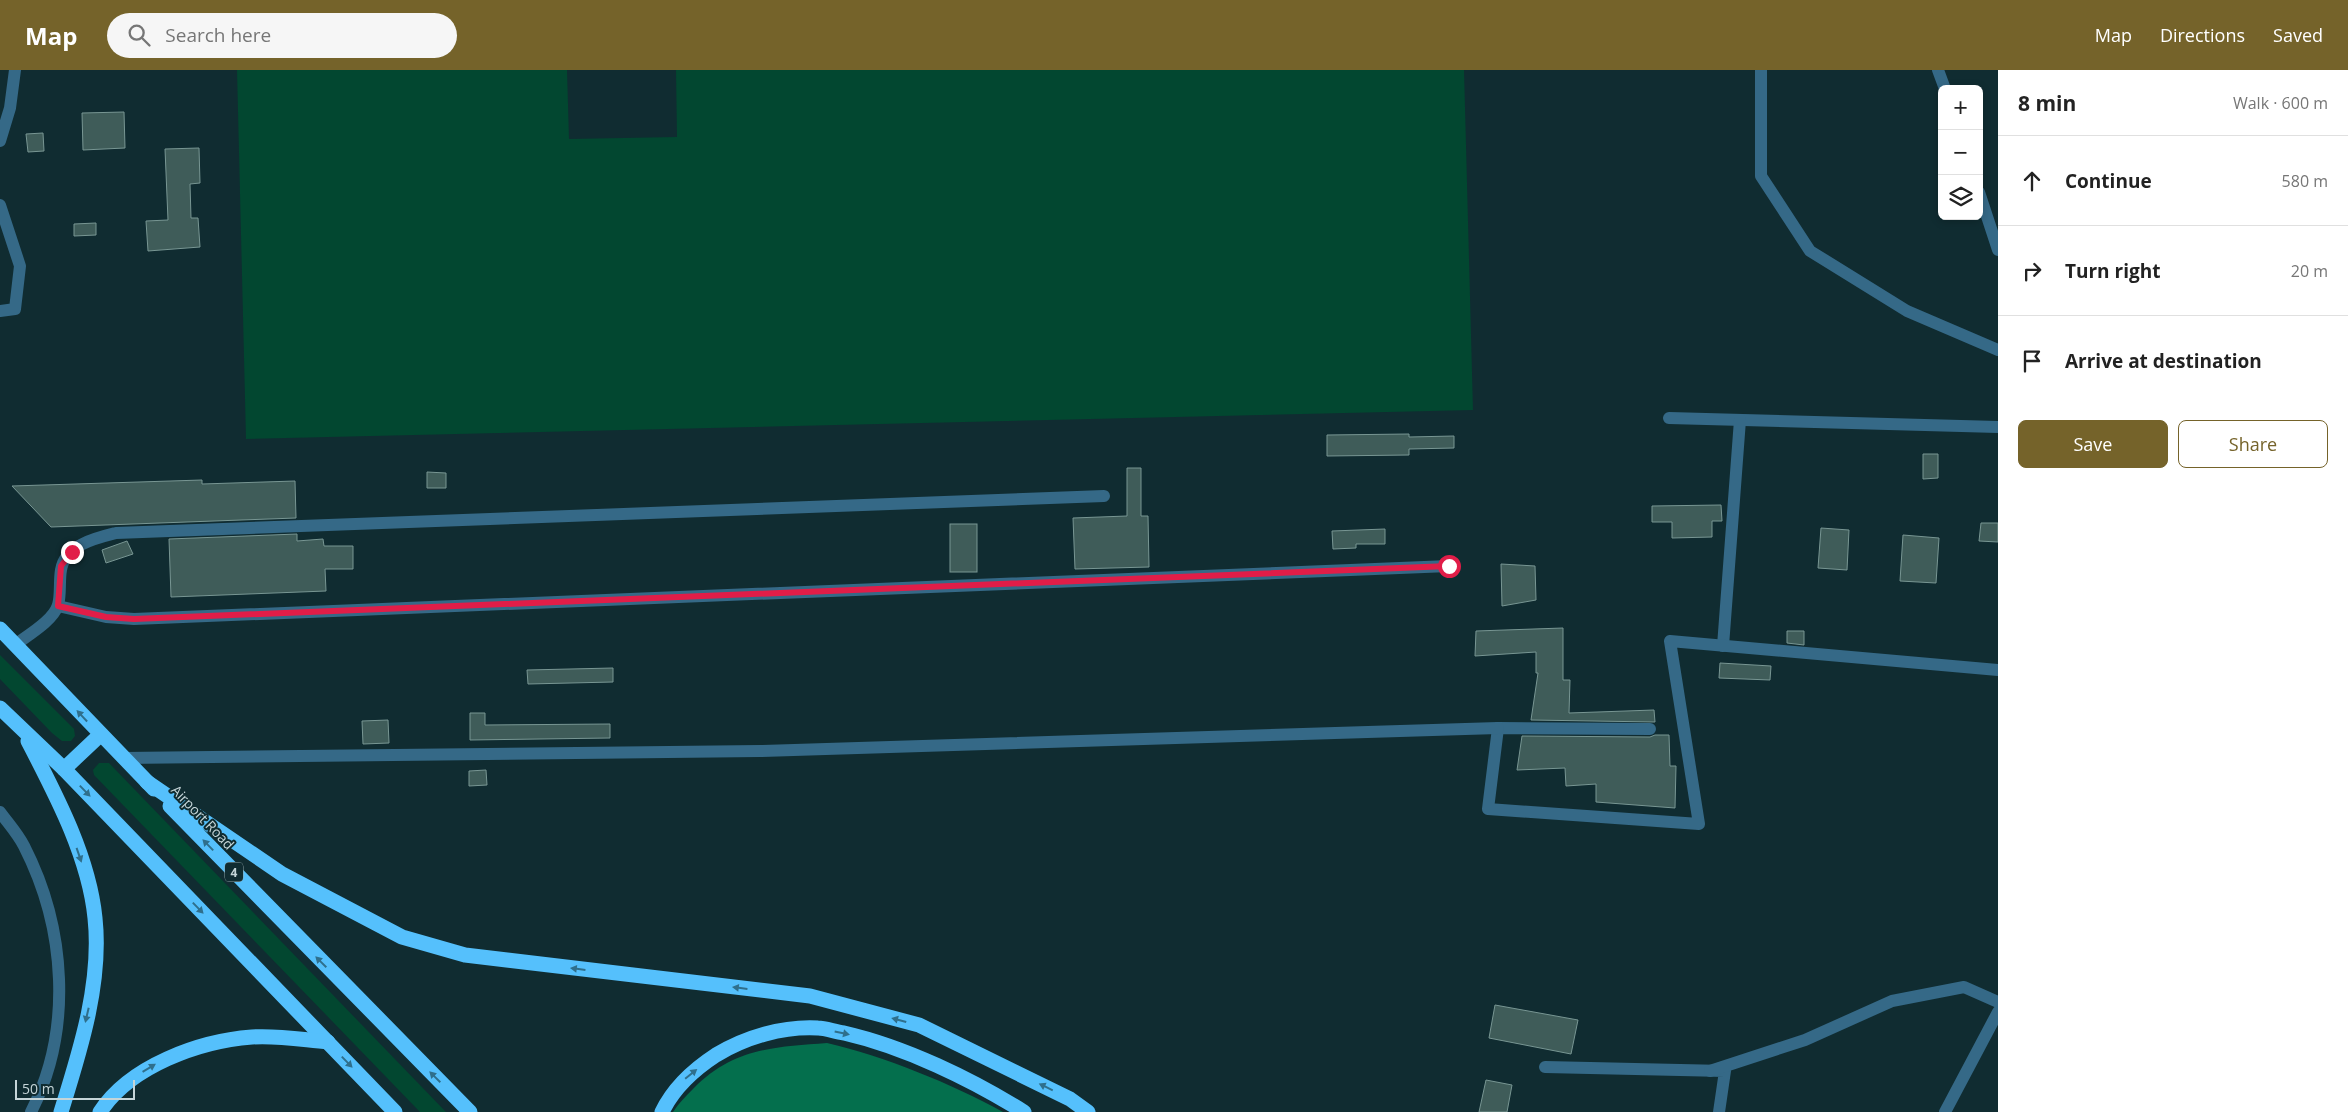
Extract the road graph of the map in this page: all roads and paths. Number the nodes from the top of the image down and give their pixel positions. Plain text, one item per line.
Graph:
1 (15, 70) edge
2 (1761, 70) edge
3 (1938, 70) edge
4 (1944, 85) edge
5 (0, 141) edge
6 (1983, 204) edge
7 (0, 205) edge
8 (1998, 250) edge
9 (0, 311) edge
10 (1998, 350) edge
11 (1669, 418) dead end
12 (1740, 420) junction
13 (1998, 427) edge
14 (1104, 496) dead end
15 (1449, 566) dead end
16 (58, 606) junction
17 (0, 629) edge
18 (15, 645) junction
19 (1723, 646) junction
20 (1998, 670) edge
21 (0, 708) edge
22 (1498, 728) junction
23 (1650, 729) dead end
24 (22, 731) junction
25 (100, 735) junction
26 (123, 758) junction
27 (64, 769) junction
28 (147, 782) junction
29 (0, 812) edge
30 (1998, 1002) edge
31 (1998, 1012) edge
32 (328, 1042) junction
33 (1545, 1067) dead end
34 (1710, 1071) junction
35 (30, 1112) edge
36 (61, 1112) edge
37 (100, 1112) edge
38 (395, 1112) edge
39 (470, 1112) edge
40 (662, 1112) edge
41 (1024, 1112) edge
42 (1088, 1112) edge
43 (1719, 1112) edge
44 (1945, 1112) edge

1 - 5 street
2 - 10 street
3 - 4 street
6 - 8 street
7 - 9 street
11 - 12 street
12 - 13 street
12 - 19 street
14 - 16 street
15 - 16 street
16 - 18 street
17 - 18 highway, Airport Road / 4
25 -> 18 highway, Airport Road / 4
19 - 20 street
19 - 22 street
21 - 24 highway
22 - 23 street
22 - 26 street
24 - 27 highway
24 -> 36 highway
25 - 26 highway, Airport Road / 4
25 - 27 highway
26 - 28 highway, Airport Road / 4
27 -> 32 highway
39 -> 28 highway, Airport Road / 4
42 -> 28 highway
29 - 35 street
30 - 34 street
31 - 44 street
37 -> 32 highway
32 -> 38 highway
33 - 34 street
34 - 43 street
40 -> 41 highway

